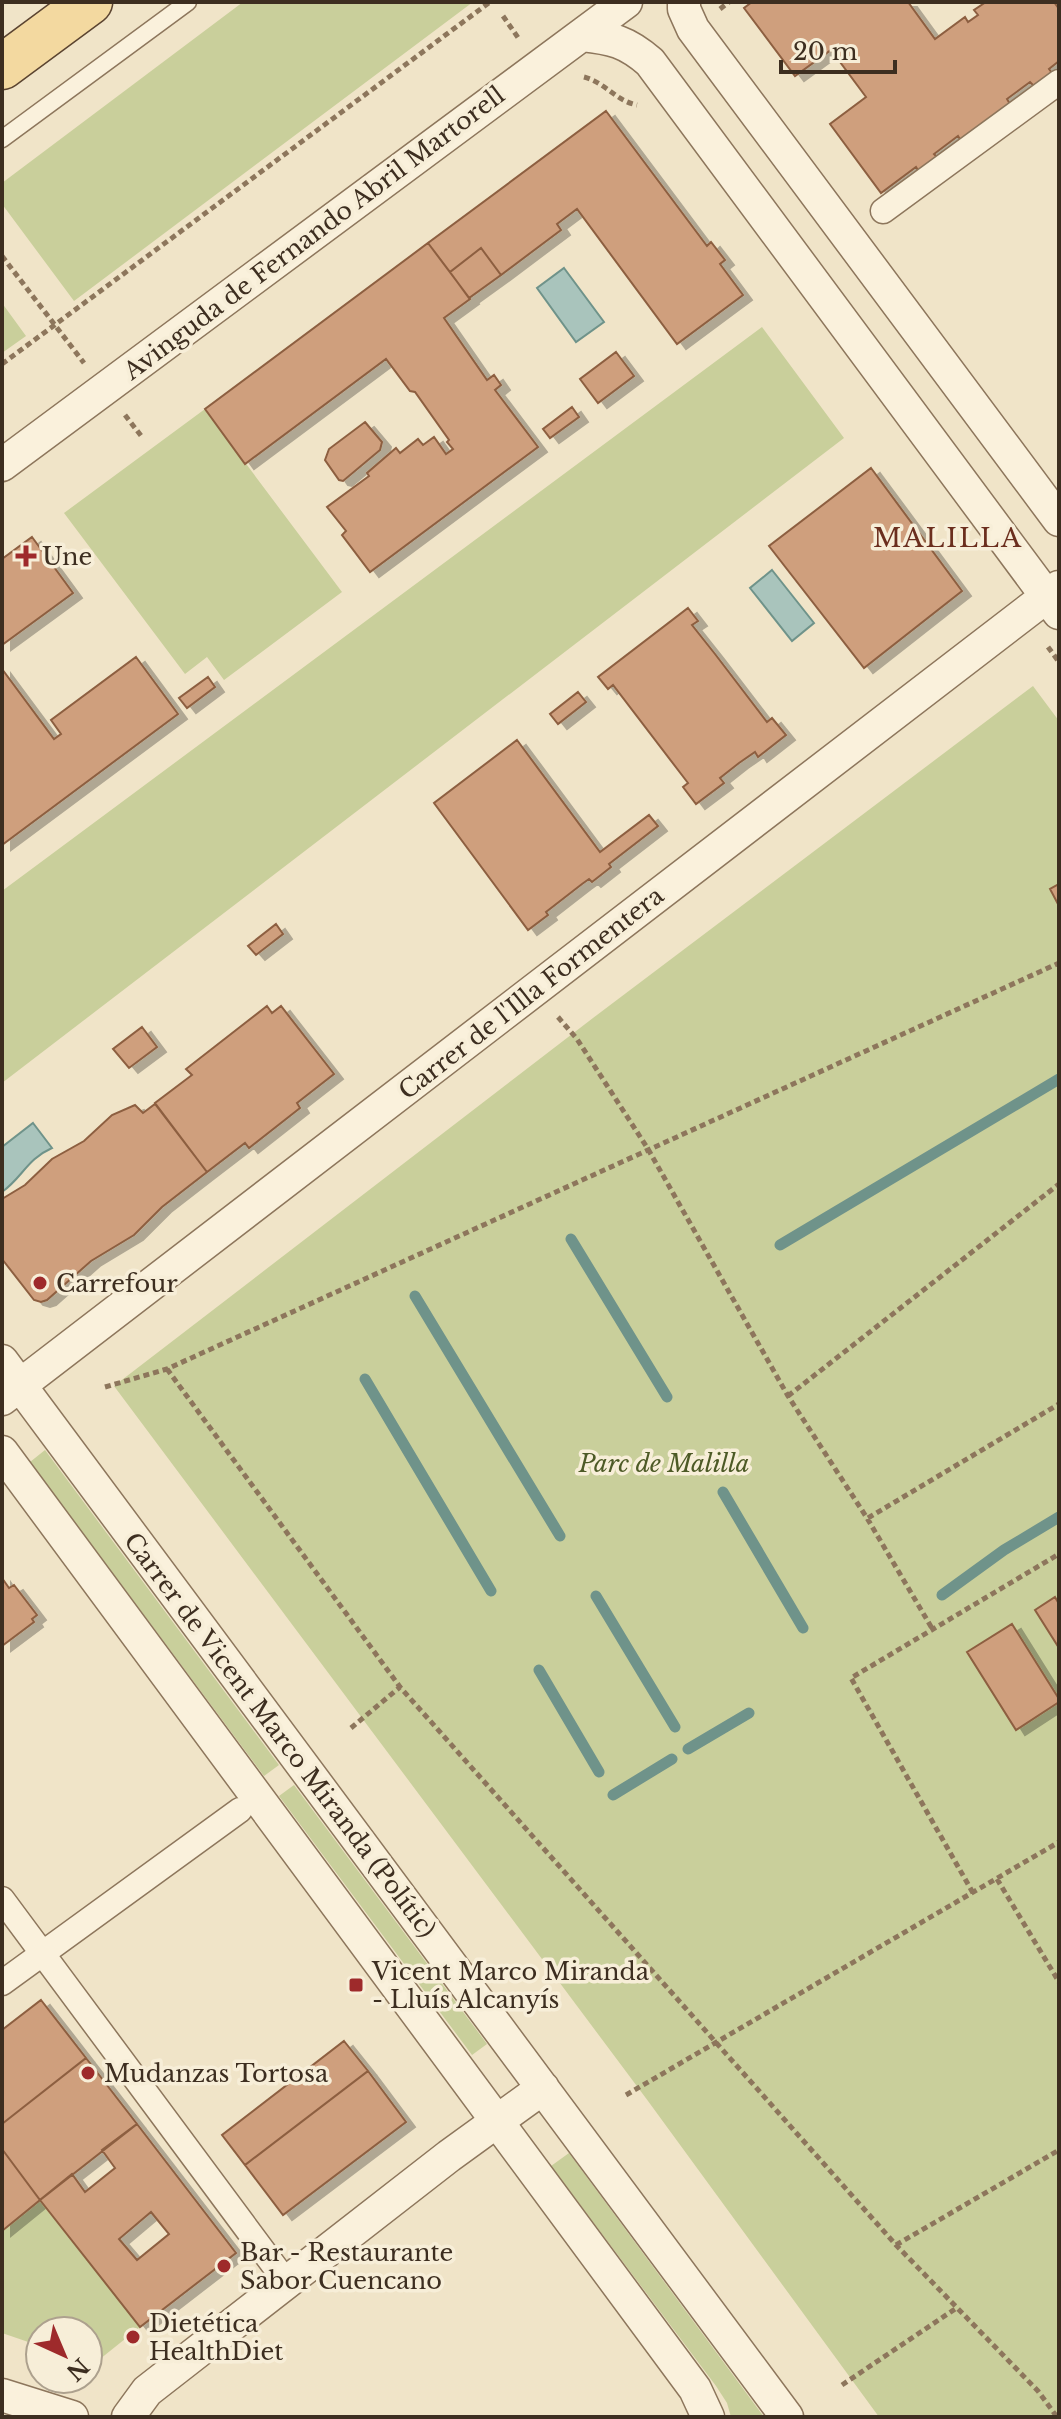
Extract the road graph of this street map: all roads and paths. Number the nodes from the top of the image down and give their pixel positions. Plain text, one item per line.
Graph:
1 (90, 2) edge
2 (188, 2) edge
3 (490, 2) edge
4 (626, 2) edge
5 (684, 2) edge
6 (503, 16) dead end
7 (582, 35) junction
8 (527, 50) dead end
9 (2, 67) edge
10 (576, 81) dead end
11 (1059, 82) edge
12 (623, 102) dead end
13 (2, 139) edge
14 (883, 211) dead end
15 (2, 256) edge
16 (54, 325) junction
17 (2, 364) edge
18 (91, 372) dead end
19 (2, 465) edge
20 (1059, 520) edge
21 (1055, 599) edge
22 (1059, 963) edge
23 (536, 990) junction
24 (648, 1149) junction
25 (1059, 1184) edge
26 (167, 1369) junction
27 (8, 1382) edge
28 (105, 1387) dead end
29 (788, 1396) junction
30 (1059, 1404) edge
31 (2, 1452) edge
32 (867, 1518) junction
33 (1059, 1554) edge
34 (933, 1630) junction
35 (400, 1687) junction
36 (351, 1728) dead end
37 (240, 1810) dead end
38 (1059, 1842) edge
39 (997, 1879) junction
40 (973, 1893) junction
41 (2, 1899) edge
42 (42, 1953) junction
43 (1059, 1982) edge
44 (2, 1983) edge
45 (717, 2043) junction
46 (543, 2088) junction
47 (626, 2095) dead end
48 (497, 2122) junction
49 (1059, 2150) edge
50 (896, 2245) junction
51 (287, 2283) junction
52 (958, 2307) junction
53 (842, 2385) dead end
54 (2, 2395) edge
55 (72, 2417) edge
56 (128, 2417) edge
57 (708, 2417) edge
58 (787, 2417) edge
59 (1057, 2417) edge

1 - 9 main road
2 - 13 lane
3 - 16 path
4 - 7 street, Avinguda de Fernando Abril Martorell
5 - 20 street
6 - 8 path
7 - 19 street, Avinguda de Fernando Abril Martorell
7 - 21 street
10 - 12 path
11 - 14 street
15 - 16 path
16 - 17 path
16 - 18 path
21 - 23 street, Carrer de l'Illa Formentera
22 - 24 path
23 - 24 path
23 - 27 street, Carrer de l'Illa Formentera
24 - 26 path
24 - 29 path
25 - 29 path
26 - 28 path
26 - 35 path
27 - 46 street, Carrer de Vicent Marco Miranda (Polític)
29 - 32 path
30 - 32 path
31 - 48 street
32 - 34 path
33 - 34 path
34 - 40 path
35 - 36 path
35 - 45 path
37 - 42 street
38 - 39 path
39 - 40 path
39 - 43 path
40 - 45 path
41 - 42 street
42 - 44 street
42 - 51 street
45 - 47 path
45 - 50 path
46 - 48 street
46 - 58 street, Carrer de Vicent Marco Miranda (Polític)
48 - 51 street
48 - 57 street
49 - 50 path
50 - 52 path
51 - 56 street
52 - 53 path
52 - 59 path
54 - 55 street

